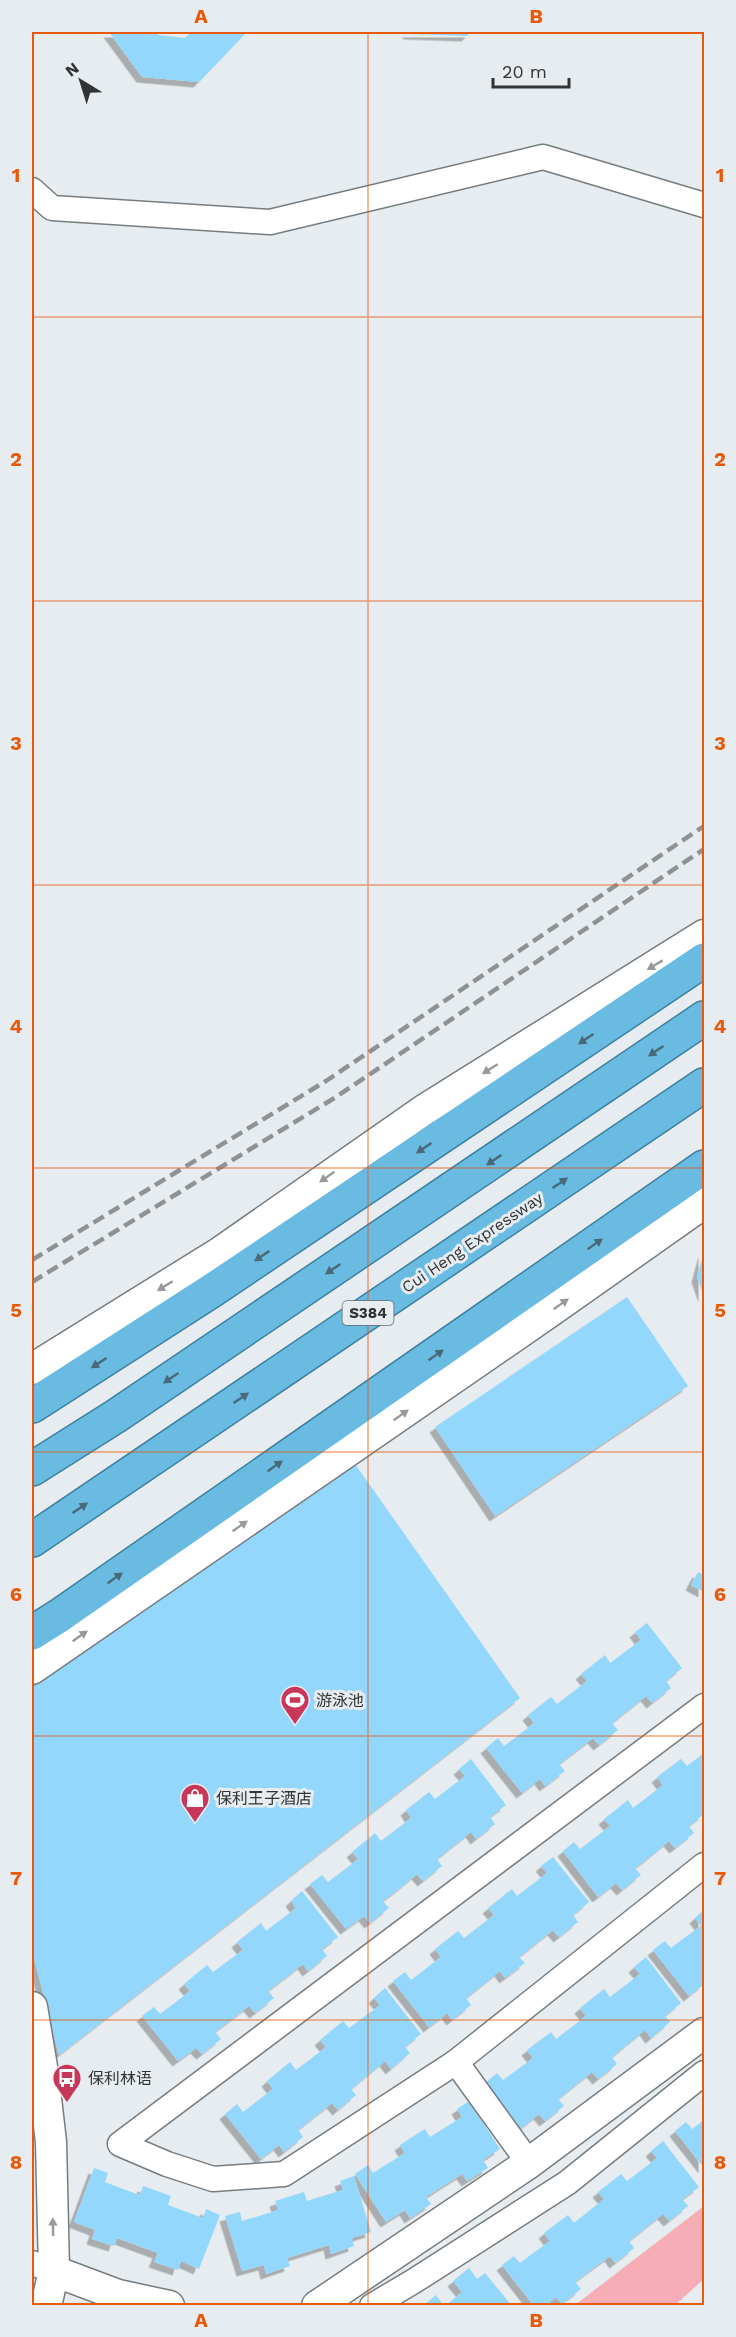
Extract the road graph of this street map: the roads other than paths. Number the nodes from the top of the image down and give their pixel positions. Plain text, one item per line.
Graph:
1 (32, 190) edge
2 (705, 205) edge
3 (705, 935) edge
4 (705, 960) edge
5 (705, 1018) edge
6 (705, 1085) edge
7 (705, 1167) edge
8 (705, 1203) edge
9 (32, 1369) edge
10 (32, 1406) edge
11 (32, 1469) edge
12 (32, 1540) edge
13 (32, 1633) edge
14 (32, 1669) edge
15 (705, 1706) edge
16 (705, 1865) edge
17 (32, 2007) edge
18 (705, 2033) edge
19 (456, 2062) junction
20 (705, 2073) edge
21 (529, 2163) junction
22 (43, 2267) edge
23 (151, 2304) edge
24 (46, 2306) edge
25 (317, 2306) edge
26 (372, 2306) edge

1 - 2 street
3 -> 9 street
4 -> 10 highway
5 -> 11 highway
12 -> 6 highway, Cui Heng Expressway / S384
13 -> 7 highway
14 -> 8 street
15 - 19 street
16 - 19 street
22 -> 17 street
18 - 21 street
19 - 21 street
20 - 26 street
21 - 25 street
22 - 23 street
22 - 24 street

